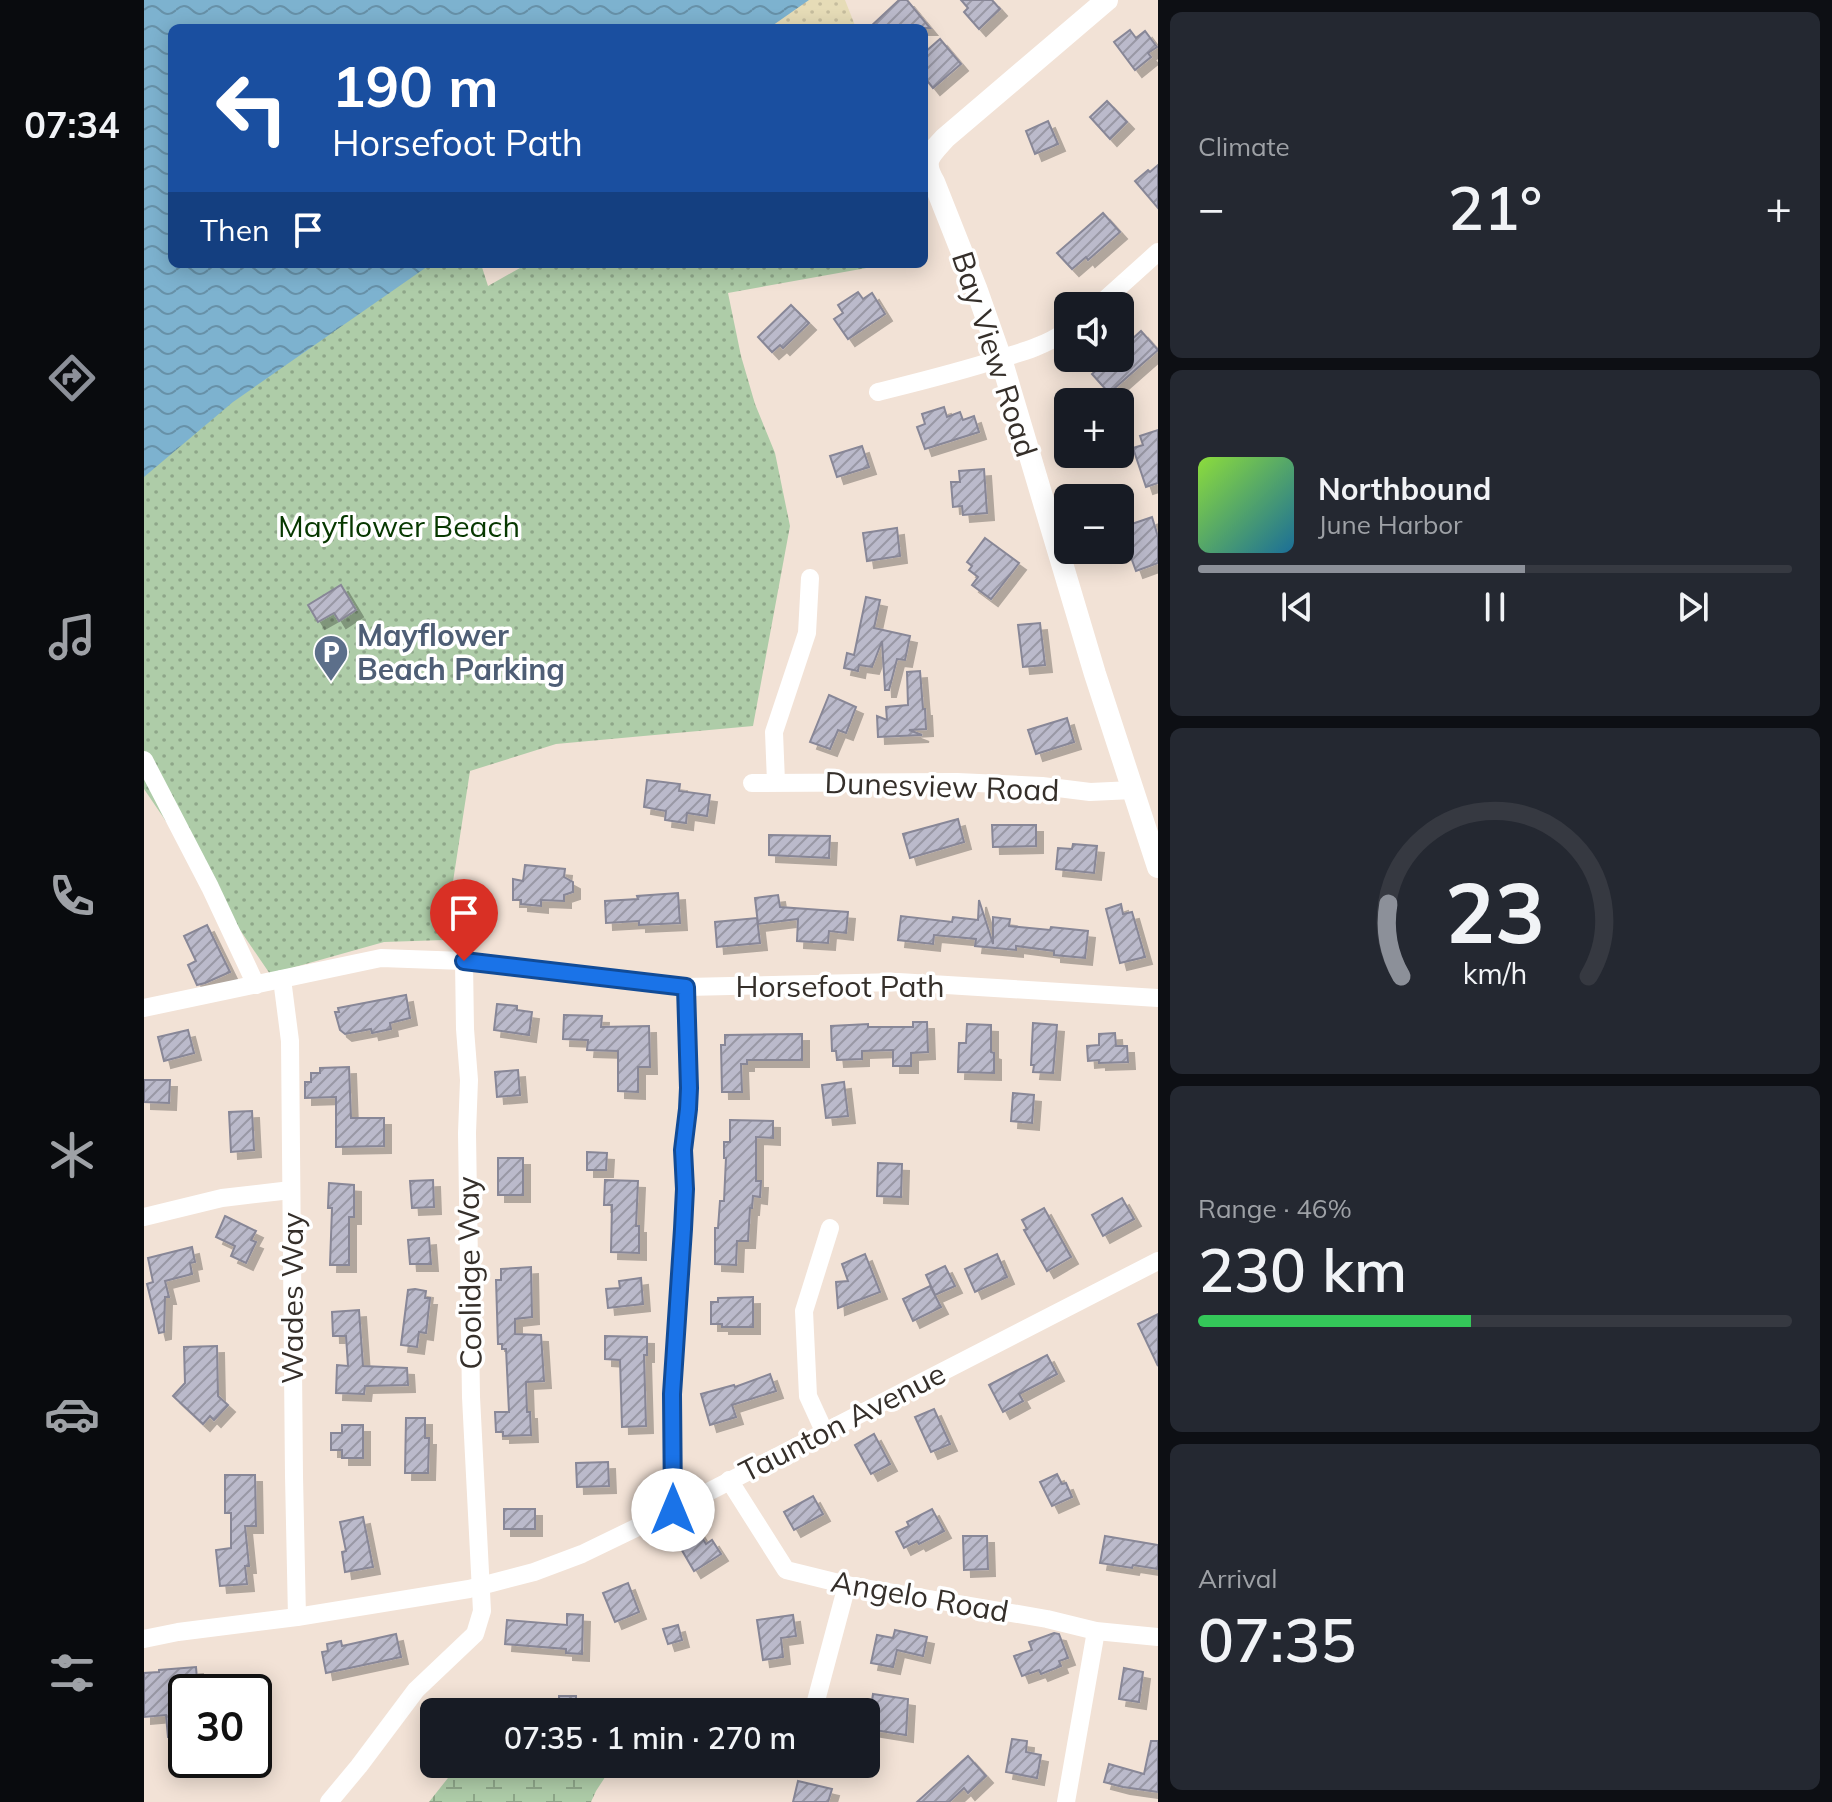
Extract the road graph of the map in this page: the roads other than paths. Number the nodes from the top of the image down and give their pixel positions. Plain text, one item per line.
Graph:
1 (1107, 0) edge
2 (1158, 252) edge
3 (1114, 292) edge
4 (1054, 339) edge
5 (1001, 359) junction
6 (878, 392) dead end
7 (810, 578) dead end
8 (144, 760) edge
9 (776, 782) junction
10 (752, 783) dead end
11 (1133, 790) junction
12 (1158, 867) edge
13 (464, 961) junction
14 (282, 979) junction
15 (256, 985) junction
16 (686, 987) junction
17 (1158, 998) edge
18 (144, 1008) edge
19 (291, 1190) junction
20 (144, 1217) edge
21 (830, 1228) dead end
22 (1158, 1261) edge
23 (824, 1431) junction
24 (729, 1480) junction
25 (673, 1510) junction
26 (847, 1585) junction
27 (480, 1586) junction
28 (297, 1617) junction
29 (1096, 1631) junction
30 (1158, 1637) edge
31 (144, 1639) edge
32 (817, 1698) edge
33 (329, 1802) edge
34 (1066, 1802) edge

1 - 5 street, Bay View Road
2 - 3 street
4 - 5 street
5 - 6 street
5 - 11 street, Bay View Road
7 - 9 street
8 - 15 street
9 - 10 street, Dunesview Road
9 - 11 street, Dunesview Road
11 - 12 street, Bay View Road
13 - 14 street, Horsefoot Path
13 - 16 street, Horsefoot Path
13 - 27 street, Coolidge Way
14 - 15 street, Horsefoot Path
14 - 19 street, Wades Way
15 - 18 street, Horsefoot Path
16 - 17 street, Horsefoot Path
16 - 25 street
19 - 20 street
19 - 28 street, Wades Way
21 - 23 street
22 - 23 street, Taunton Avenue
23 - 24 street, Taunton Avenue
24 - 25 street, Taunton Avenue
24 - 26 street, Angelo Road
25 - 27 street, Taunton Avenue
26 - 29 street, Angelo Road
26 - 32 street
27 - 28 street, Taunton Avenue
27 - 33 street, Coolidge Way
28 - 31 street, Taunton Avenue
29 - 30 street, Angelo Road
29 - 34 street

